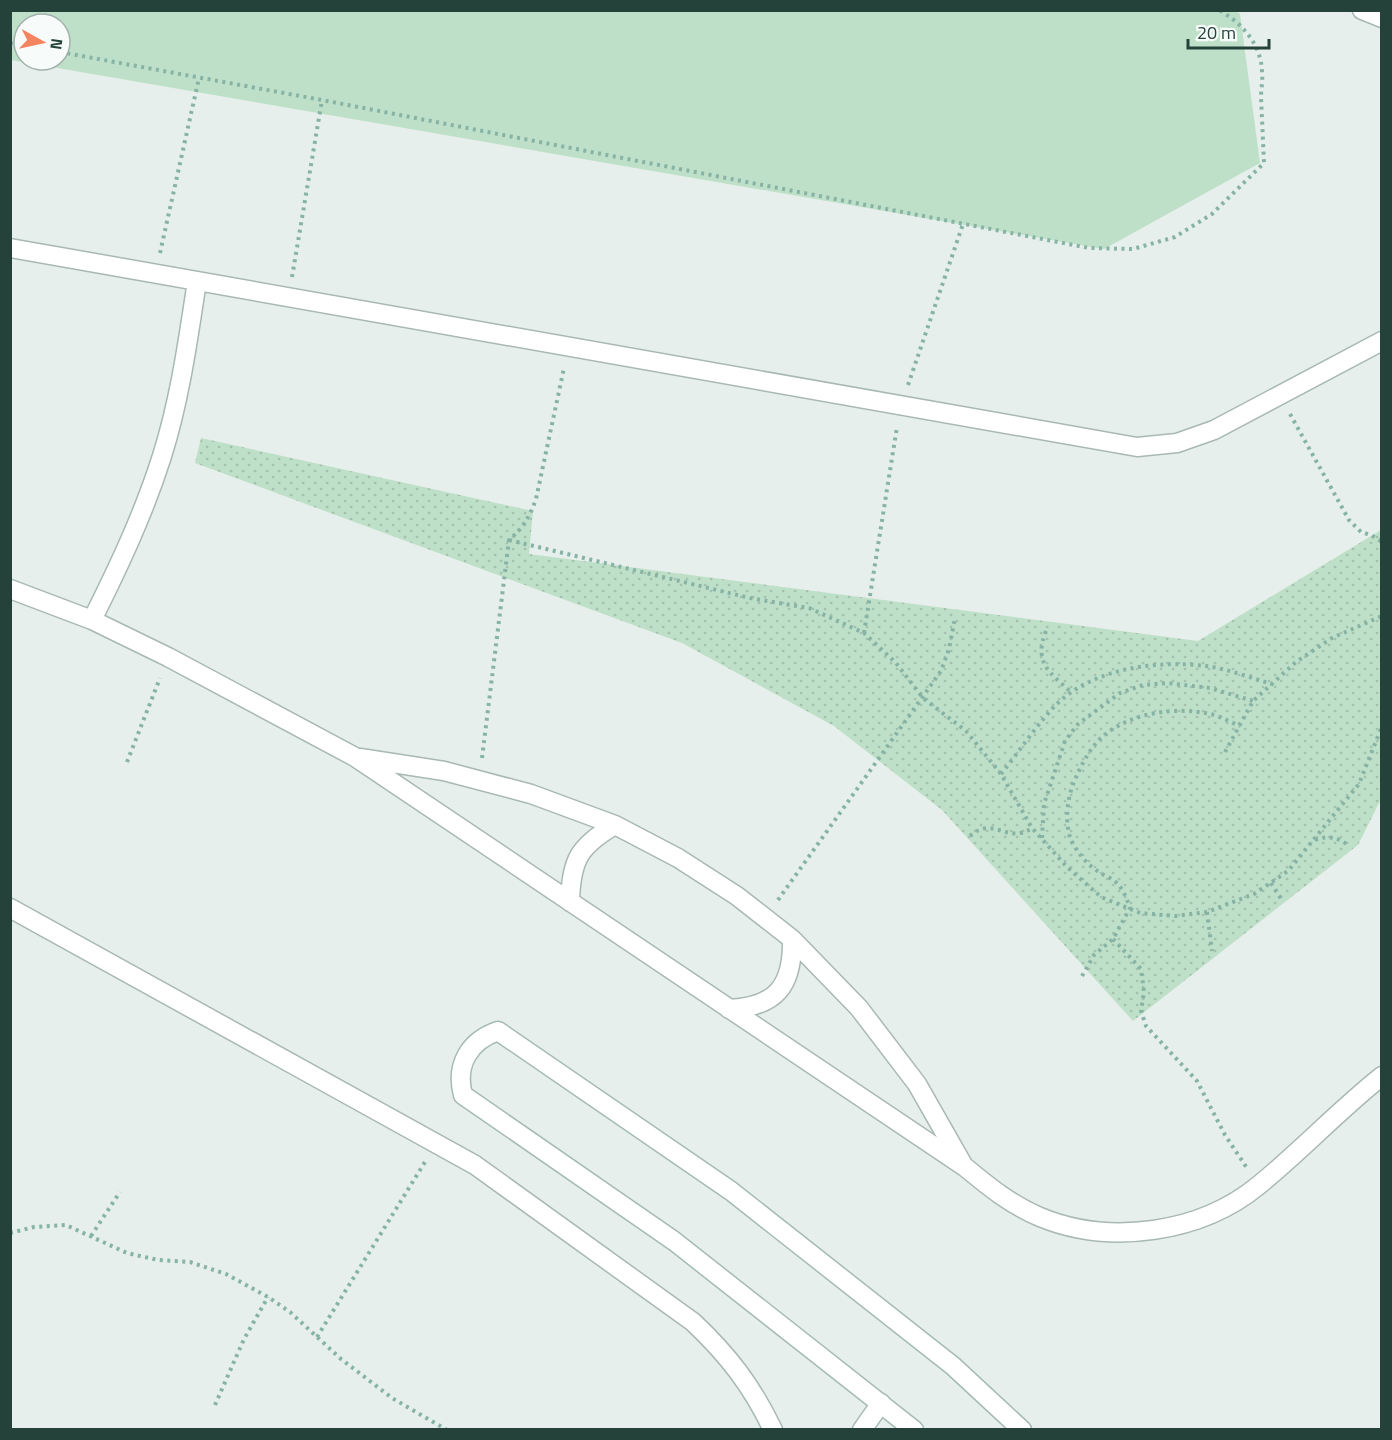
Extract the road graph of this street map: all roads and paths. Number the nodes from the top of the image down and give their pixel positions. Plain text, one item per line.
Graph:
1 (1219, 10) edge
2 (1362, 10) edge
3 (1382, 18) edge
4 (72, 54) edge
5 (199, 78) junction
6 (322, 100) junction
7 (10, 248) edge
8 (155, 273) junction
9 (197, 281) junction
10 (288, 297) junction
11 (1382, 341) edge
12 (568, 347) junction
13 (1279, 395) junction
14 (509, 540) junction
15 (1382, 542) edge
16 (10, 589) edge
17 (1382, 616) edge
18 (955, 618) dead end
19 (92, 620) junction
20 (1046, 631) dead end
21 (168, 657) junction
22 (1272, 684) junction
23 (1072, 693) junction
24 (923, 698) junction
25 (1253, 701) junction
26 (1240, 726) junction
27 (1382, 726) edge
28 (1379, 738) edge
29 (1226, 752) dead end
30 (355, 757) junction
31 (127, 762) dead end
32 (1001, 774) junction
33 (479, 779) junction
34 (615, 825) junction
35 (1032, 828) junction
36 (970, 836) dead end
37 (1042, 838) junction
38 (1314, 840) junction
39 (1349, 846) dead end
40 (1271, 883) junction
41 (1282, 900) dead end
42 (570, 902) junction
43 (1130, 908) junction
44 (14, 911) edge
45 (1207, 912) junction
46 (765, 917) junction
47 (792, 939) junction
48 (1113, 939) junction
49 (1212, 951) dead end
50 (1082, 976) dead end
51 (729, 1009) junction
52 (1382, 1076) edge
53 (437, 1143) junction
54 (964, 1167) junction
55 (1258, 1186) junction
56 (120, 1192) dead end
57 (11, 1232) edge
58 (91, 1236) junction
59 (268, 1297) junction
60 (317, 1337) junction
61 (881, 1403) junction
62 (215, 1405) dead end
63 (447, 1430) edge
64 (773, 1430) edge
65 (862, 1430) edge
66 (914, 1430) edge
67 (1022, 1430) edge

1 - 6 path
2 - 3 street
4 - 5 path
5 - 6 path
5 - 8 path
6 - 10 path
7 - 8 street
8 - 9 street
9 - 10 street
9 - 19 street
10 - 12 street
11 - 13 street
12 - 13 street
12 - 14 path
13 - 15 path
14 - 24 path
14 - 33 path
16 - 19 street
17 - 22 path
18 - 24 path
19 - 21 street
20 - 23 path
21 - 30 street
21 - 31 path
22 - 23 path
22 - 25 path
23 - 32 path
24 - 32 path
24 - 46 path
25 - 26 path
25 - 37 path
26 - 29 path
26 - 43 path
27 - 28 path
28 - 38 path
30 - 33 street
30 - 42 street
32 - 35 path
33 - 34 street
34 - 42 street
34 - 46 street
35 - 36 path
35 - 37 path
37 - 43 path
38 - 39 path
38 - 40 path
40 - 41 path
40 - 45 path
42 - 51 street
43 - 45 path
43 - 48 path
44 - 53 street
45 - 49 path
46 - 47 street
47 - 51 street
47 - 54 street
48 - 50 path
48 - 55 path
51 - 54 street
52 - 55 street
53 - 60 path
53 - 64 street
54 - 55 street
56 - 58 path
57 - 58 path
58 - 59 path
59 - 60 path
59 - 62 path
60 - 63 path
61 - 65 street
61 - 66 street
61 - 67 street

